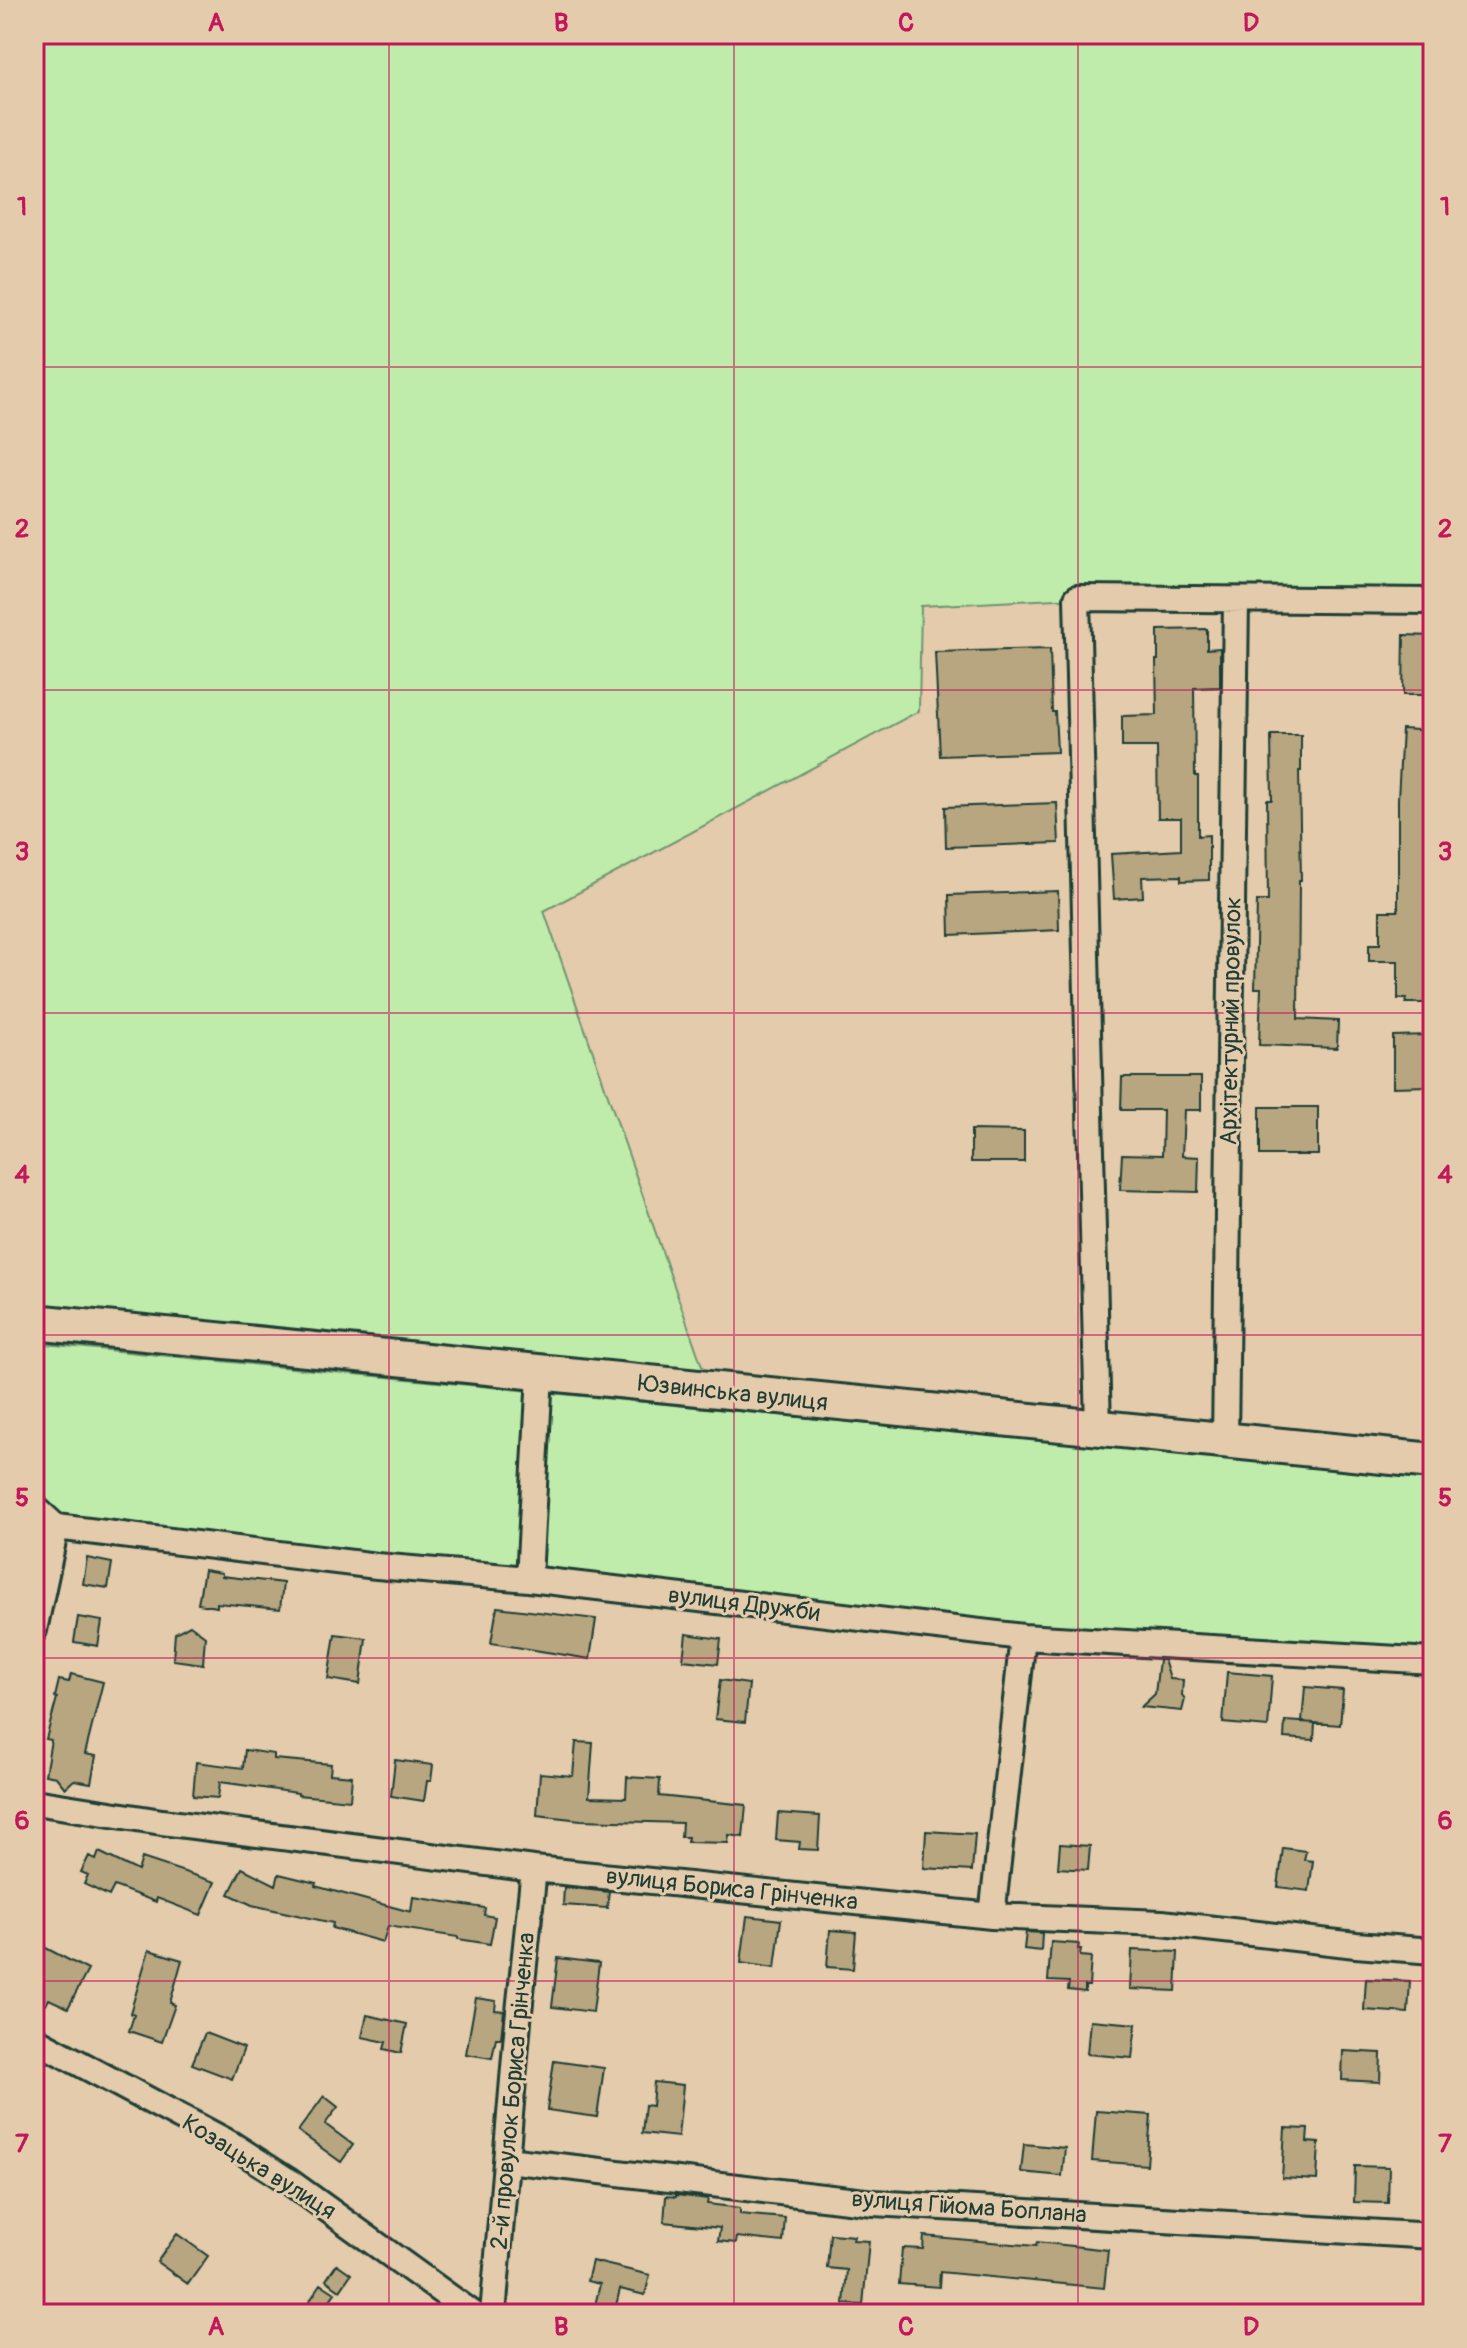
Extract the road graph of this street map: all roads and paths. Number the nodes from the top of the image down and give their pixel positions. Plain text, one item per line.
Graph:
1 (1236, 600) junction
2 (1433, 601) edge
3 (34, 1322) edge
4 (540, 1374) junction
5 (1098, 1428) junction
6 (1225, 1441) junction
7 (1433, 1461) edge
8 (34, 1507) edge
9 (56, 1527) junction
10 (529, 1579) junction
11 (34, 1630) edge
12 (1023, 1637) junction
13 (1433, 1661) edge
14 (34, 1802) edge
15 (534, 1869) junction
16 (992, 1916) junction
17 (1433, 1951) edge
18 (34, 2039) edge
19 (507, 2160) junction
20 (1433, 2236) edge
21 (473, 2314) edge
22 (493, 2314) edge

1 - 2 street
1 - 5 street
1 - 6 street, Архітектурний провулок
3 - 4 main road, Юзвинська вулиця
4 - 5 main road, Юзвинська вулиця
4 - 10 street
5 - 6 main road, Юзвинська вулиця
6 - 7 main road, Юзвинська вулиця
8 - 9 street
9 - 10 street, вулиця Дружби
9 - 11 street
10 - 12 street, вулиця Дружби
12 - 13 street, вулиця Дружби
12 - 16 street
14 - 15 street, вулиця Бориса Грінченка
15 - 16 street, вулиця Бориса Грінченка
15 - 19 street, 2-й провулок Бориса Грінченка
16 - 17 street, вулиця Бориса Грінченка
18 - 21 street, Козацька вулиця
19 - 20 street, вулиця Гійома Боплана
19 - 22 street, 2-й провулок Бориса Грінченка

